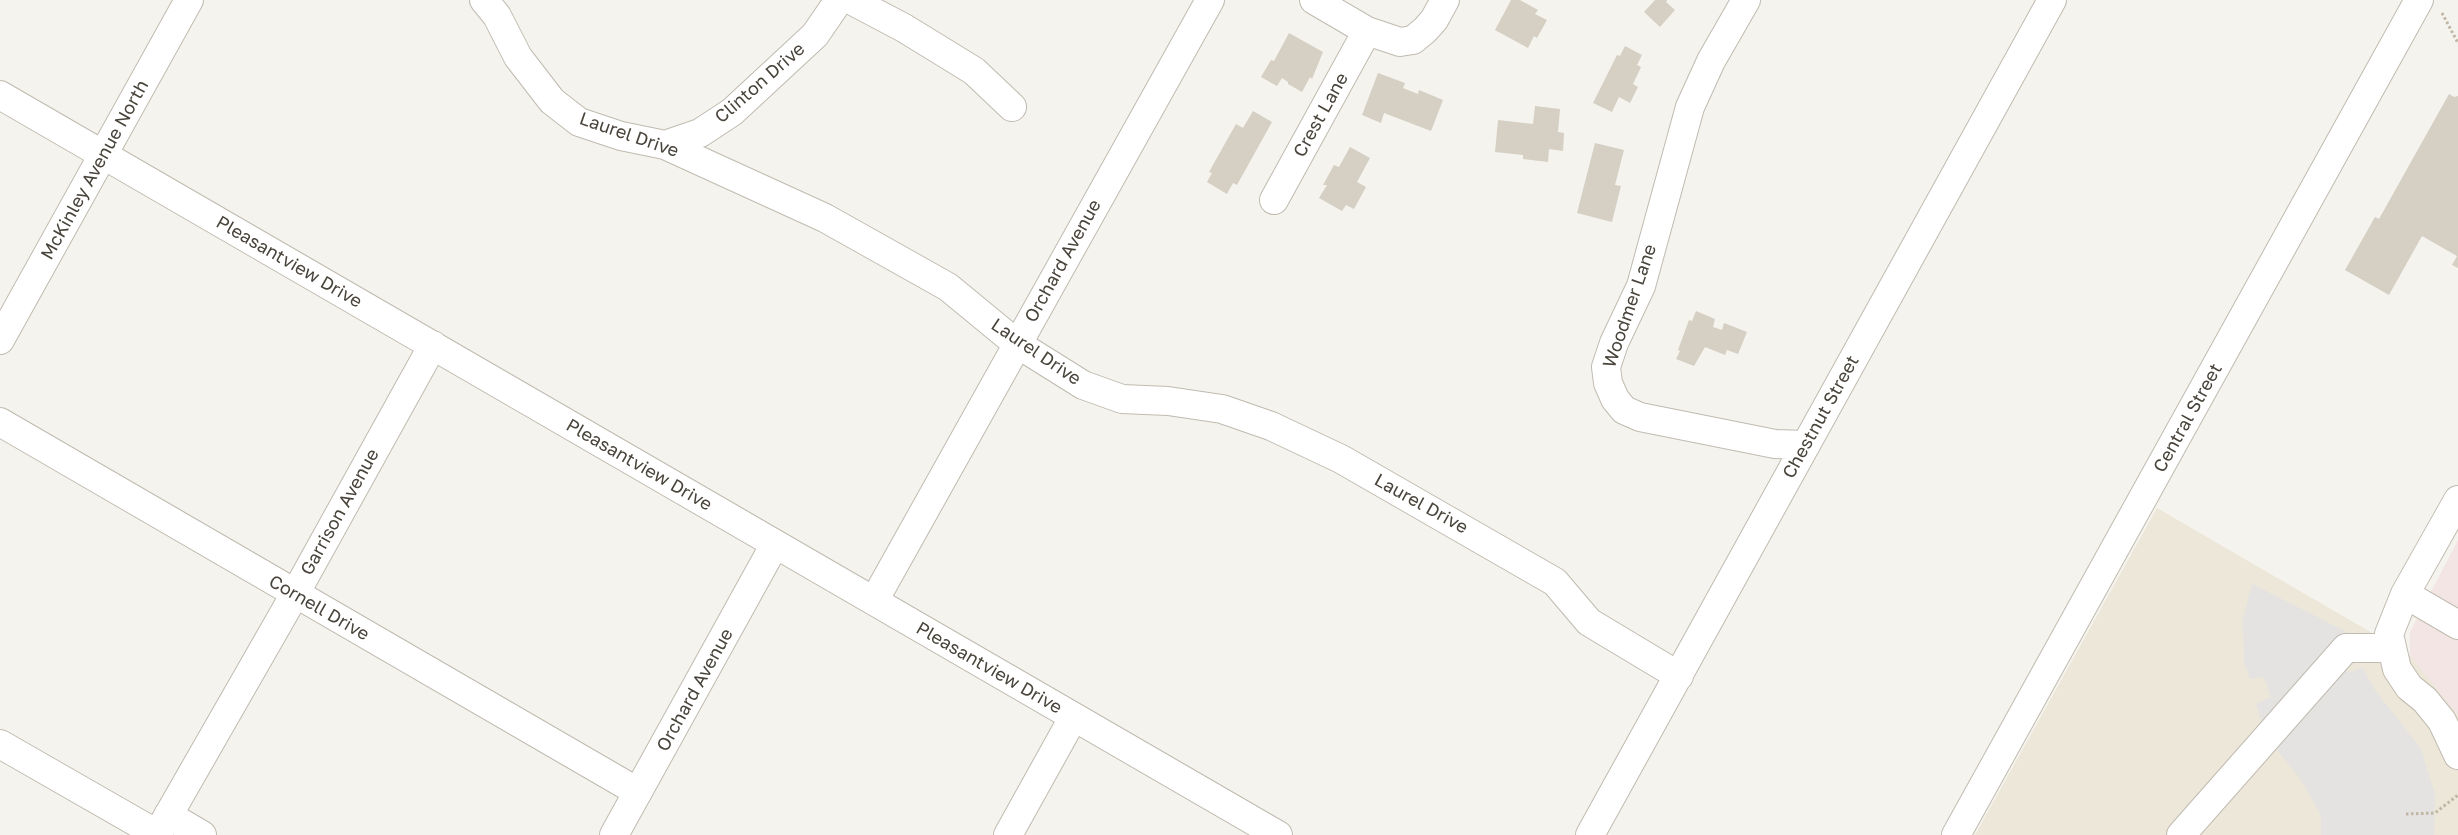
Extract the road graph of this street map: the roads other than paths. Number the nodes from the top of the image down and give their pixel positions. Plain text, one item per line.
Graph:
1 (189, 0) edge
2 (839, 0) edge
3 (851, 0) edge
4 (1210, 0) edge
5 (1314, 0) edge
6 (1445, 0) edge
7 (1746, 0) edge
8 (2052, 0) edge
9 (2419, 0) edge
10 (494, 5) edge
11 (1367, 30) junction
12 (0, 95) edge
13 (1012, 107) dead end
14 (665, 145) junction
15 (103, 155) junction
16 (1274, 200) dead end
17 (0, 340) edge
18 (1016, 344) junction
19 (433, 345) junction
20 (0, 422) edge
21 (1806, 444) junction
22 (2458, 500) edge
23 (775, 544) junction
24 (295, 594) junction
25 (2405, 594) junction
26 (874, 601) junction
27 (2458, 625) edge
28 (2392, 648) junction
29 (1679, 676) junction
30 (1073, 718) junction
31 (0, 744) edge
32 (2458, 755) edge
33 (638, 792) junction
34 (161, 828) edge
35 (202, 835) edge
36 (614, 835) edge
37 (1008, 835) edge
38 (1278, 835) edge
39 (1590, 835) edge
40 (1956, 835) edge
41 (2180, 835) edge

1 - 15 street, McKinley Avenue North
2 - 14 street, Clinton Drive
3 - 13 street
4 - 18 street, Orchard Avenue
5 - 11 street
6 - 11 street
7 - 21 street, Woodmer Lane
8 - 21 street, Chestnut Street
9 - 40 street, Central Street
10 - 14 street, Laurel Drive
11 - 16 street, Crest Lane
12 - 15 street, Pleasantview Drive
14 - 18 street, Laurel Drive
15 - 17 street, McKinley Avenue North
15 - 19 street, Pleasantview Drive
18 - 26 street, Orchard Avenue
18 - 29 street, Laurel Drive
19 - 23 street, Pleasantview Drive
19 - 24 street, Garrison Avenue
20 - 24 street, Cornell Drive
21 - 29 street, Chestnut Street
22 - 25 street
23 - 26 street, Pleasantview Drive
23 - 33 street, Orchard Avenue
24 - 33 street, Cornell Drive
24 - 34 street, Garrison Avenue
25 - 27 street
25 - 28 street
26 - 30 street, Pleasantview Drive
28 - 32 street
28 - 41 street
29 - 39 street, Chestnut Street
30 - 37 street
30 - 38 street, Pleasantview Drive
31 - 34 street
33 - 36 street, Orchard Avenue
34 - 35 street

